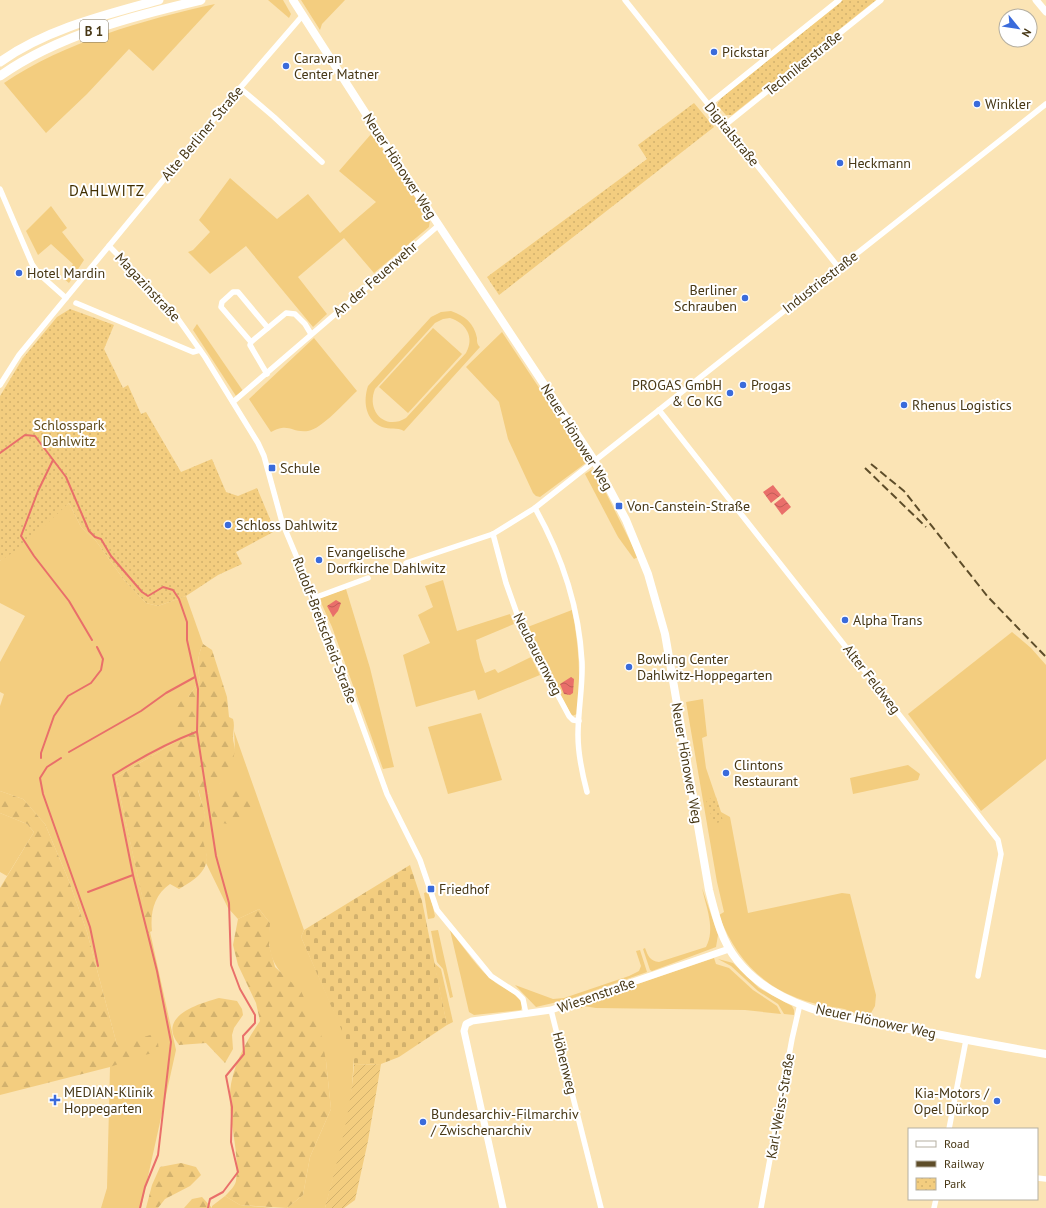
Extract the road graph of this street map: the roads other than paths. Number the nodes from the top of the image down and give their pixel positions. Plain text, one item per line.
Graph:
1 (159, 0) edge
2 (201, 0) edge
3 (293, 0) edge
4 (625, 0) edge
5 (839, 0) edge
6 (882, 0) edge
7 (1036, 0) edge
8 (1046, 12) edge
9 (303, 15) junction
10 (0, 62) edge
11 (0, 76) edge
12 (240, 88) junction
13 (1046, 104) edge
14 (708, 105) junction
15 (724, 125) junction
16 (322, 162) dead end
17 (0, 190) edge
18 (439, 225) junction
19 (109, 246) junction
20 (839, 268) junction
21 (66, 298) junction
22 (76, 303) dead end
23 (268, 328) junction
24 (311, 334) junction
25 (251, 342) junction
26 (200, 350) junction
27 (266, 374) junction
28 (0, 385) edge
29 (233, 402) junction
30 (659, 410) junction
31 (594, 460) junction
32 (534, 508) junction
33 (492, 534) junction
34 (406, 563) dead end
35 (368, 578) dead end
36 (314, 598) junction
37 (579, 721) junction
38 (587, 792) dead end
39 (729, 949) junction
40 (978, 976) dead end
41 (800, 1004) junction
42 (551, 1010) junction
43 (526, 1014) junction
44 (966, 1040) junction
45 (1046, 1054) edge
46 (949, 1128) edge
47 (504, 1208) edge
48 (602, 1208) edge
49 (761, 1208) edge

1 - 10 main road, B 1
2 - 11 main road, B 1
3 - 9 main road, Neuer Hönower Weg
4 - 14 street, Digitalstraße
5 - 14 street, Technikerstraße
6 - 15 street, Technikerstraße
7 - 8 street
9 - 12 street, Alte Berliner Straße
9 - 18 main road, Neuer Hönower Weg
12 - 16 street
12 - 19 street, Alte Berliner Straße
13 - 20 street, Industriestraße
14 - 15 street, Digitalstraße
15 - 20 street, Digitalstraße
17 - 21 street
18 - 24 street, An der Feuerwehr
18 - 31 main road, Neuer Hönower Weg
19 - 21 street, Alte Berliner Straße
19 - 26 street, Magazinstraße
20 - 30 street, Industriestraße
21 - 28 street, Alte Berliner Straße
22 - 26 street
23 - 24 street
23 - 25 street
23 - 25 street
24 - 27 street, An der Feuerwehr
25 - 27 street
26 - 29 street, Rudolf-Breitscheid-Straße
27 - 29 street, An der Feuerwehr
29 - 36 street, Rudolf-Breitscheid-Straße
30 - 31 street, Industriestraße
30 - 40 street, Alter Feldweg
31 - 32 street, Industriestraße
31 - 39 main road, Neuer Hönower Weg
32 - 33 street, Industriestraße
32 - 37 street, Neubauernweg
33 - 34 street, Industriestraße
33 - 37 street, Neubauernweg
35 - 36 street
36 - 43 street, Rudolf-Breitscheid-Straße
37 - 38 street, Neubauernweg
39 - 41 main road, Neuer Hönower Weg
39 - 42 street, Wiesenstraße
41 - 44 main road, Neuer Hönower Weg
41 - 49 street, Karl-Weiss-Straße
42 - 43 street, Wiesenstraße
42 - 48 street, Höhenweg
43 - 47 street, Wiesenstraße
44 - 45 main road, Neuer Hönower Weg
44 - 46 street

